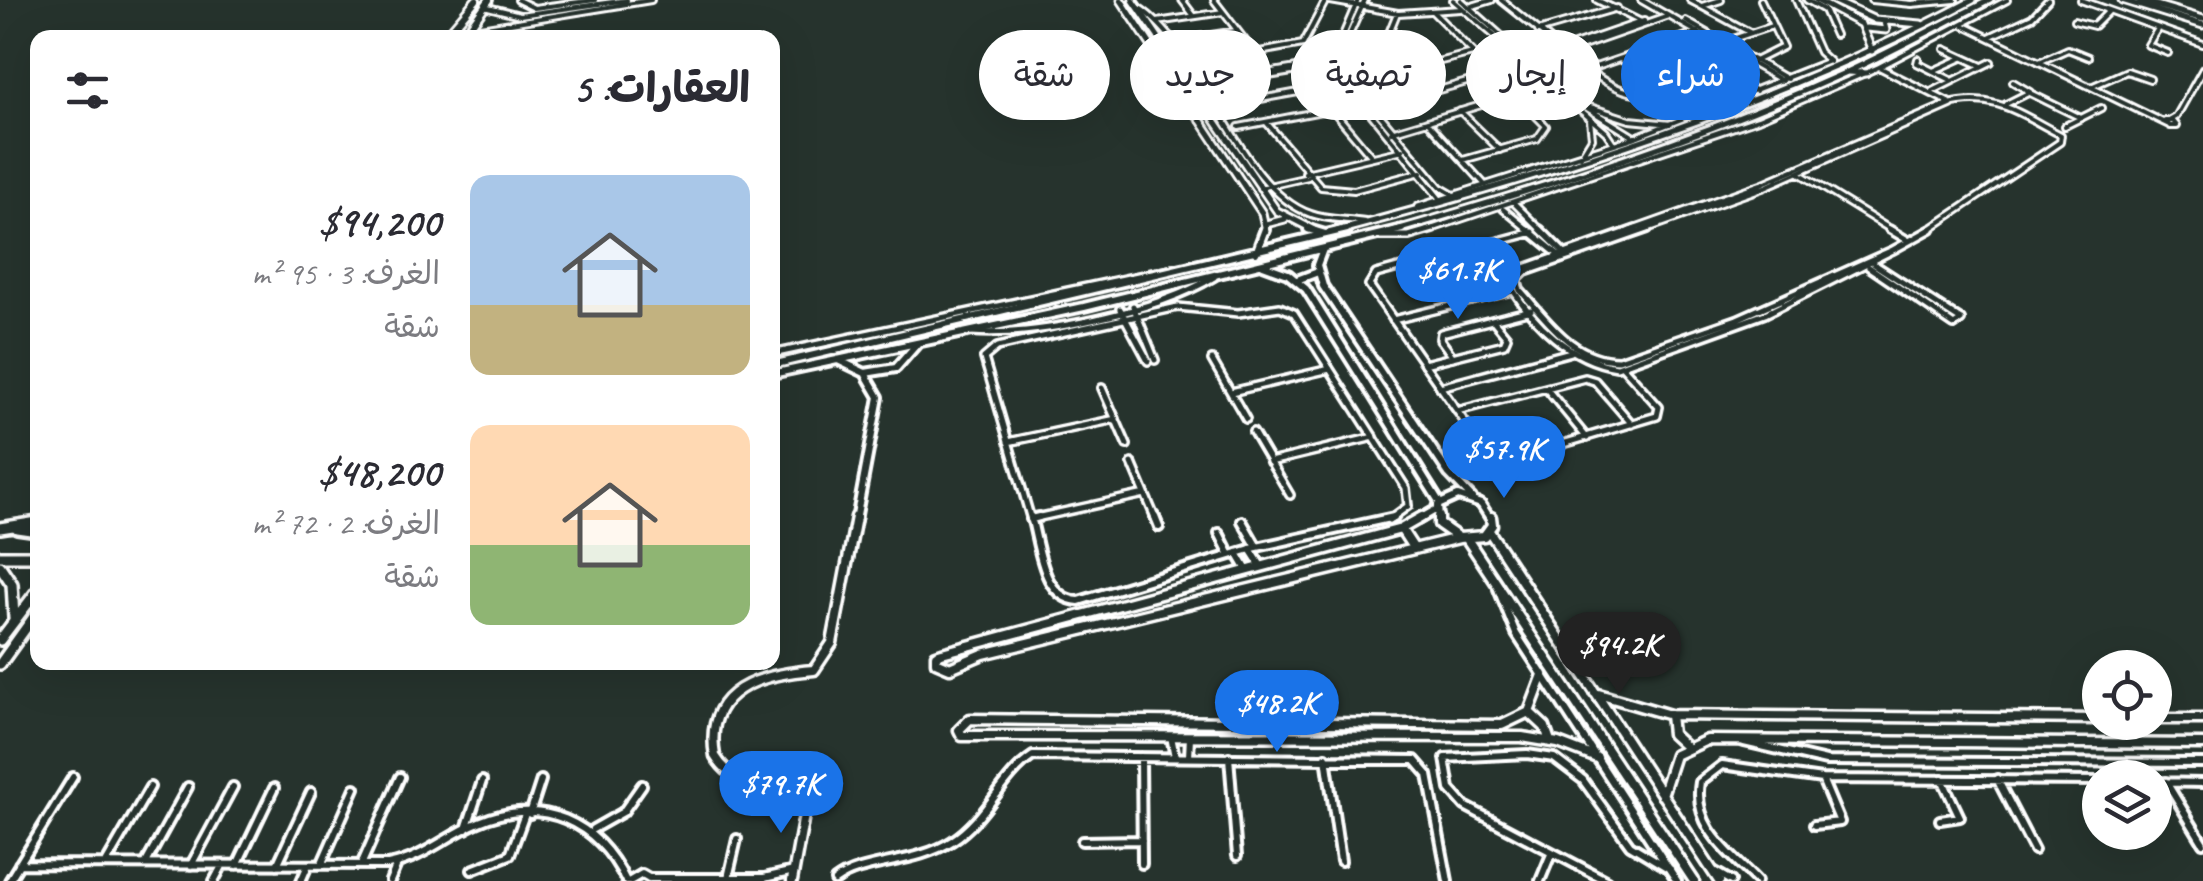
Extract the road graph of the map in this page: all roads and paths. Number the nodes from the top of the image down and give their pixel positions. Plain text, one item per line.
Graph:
1 (476, 0) edge
2 (518, 0) edge
3 (594, 0) edge
4 (627, 0) edge
5 (652, 0) edge
6 (1121, 0) edge
7 (1182, 0) edge
8 (1214, 0) edge
9 (1326, 0) edge
10 (1361, 0) edge
11 (1454, 0) edge
12 (1461, 0) edge
13 (1492, 0) edge
14 (1501, 0) edge
15 (1597, 0) edge
16 (1644, 0) edge
17 (1690, 0) edge
18 (1721, 0) edge
19 (1761, 0) edge
20 (1796, 0) edge
21 (1807, 0) edge
22 (1816, 0) edge
23 (1832, 0) edge
24 (1871, 0) edge
25 (1954, 0) edge
26 (1973, 0) edge
27 (1990, 0) edge
28 (2007, 0) edge
29 (2048, 0) edge
30 (2082, 0) edge
31 (2122, 0) edge
32 (2139, 0) edge
33 (1134, 2) edge
34 (487, 3) edge
35 (1963, 3) edge
36 (1702, 6) junction
37 (1358, 8) junction
38 (1466, 8) junction
39 (1617, 8) junction
40 (1223, 12) junction
41 (1398, 12) junction
42 (1433, 12) junction
43 (2108, 12) junction
44 (509, 14) junction
45 (1667, 15) junction
46 (1194, 16) junction
47 (2074, 21) dead end
48 (508, 22) junction
49 (1157, 22) junction
50 (1884, 22) junction
51 (2203, 22) edge
52 (1637, 24) junction
53 (1927, 24) junction
54 (1963, 25) junction
55 (1774, 26) junction
56 (1865, 28) junction
57 (1956, 28) junction
58 (451, 30) edge
59 (468, 30) joint
60 (1141, 30) edge
61 (1153, 30) edge
62 (1163, 30) edge
63 (1237, 30) edge
64 (1348, 30) edge
65 (1390, 30) edge
66 (1492, 30) edge
67 (1538, 30) joint
68 (1694, 30) edge
69 (1697, 30) edge
70 (1744, 30) edge
71 (2157, 30) junction
72 (1760, 31) edge
73 (1834, 34) dead end
74 (1980, 35) junction
75 (1997, 36) junction
76 (1601, 37) edge
77 (1466, 43) edge
78 (1996, 43) junction
79 (2203, 44) edge
80 (1945, 48) dead end
81 (1271, 50) edge
82 (1872, 51) junction
83 (2168, 54) dead end
84 (1964, 57) junction
85 (2088, 57) dead end
86 (1760, 58) edge
87 (1620, 59) edge
88 (1918, 60) dead end
89 (1828, 62) junction
90 (1991, 62) dead end
91 (2045, 63) junction
92 (1760, 64) edge
93 (1601, 65) edge
94 (1760, 66) edge
95 (1837, 66) junction
96 (1982, 66) junction
97 (1879, 67) junction
98 (2203, 68) edge
99 (1933, 71) junction
100 (1846, 72) junction
101 (1866, 72) junction
102 (2150, 78) dead end
103 (1785, 80) junction
104 (1913, 80) dead end
105 (1952, 81) junction
106 (2013, 82) dead end
107 (2100, 88) junction
108 (1760, 91) edge
109 (1933, 91) junction
110 (2030, 93) junction
111 (1760, 98) edge
112 (1760, 104) edge
113 (1953, 104) junction
114 (2006, 104) junction
115 (1763, 106) junction
116 (1760, 107) edge
117 (2101, 108) dead end
118 (1466, 109) edge
119 (1601, 110) edge
120 (1460, 111) junction
121 (1291, 117) edge
122 (2080, 118) junction
123 (1601, 119) edge
124 (1200, 120) edge
125 (1214, 120) edge
126 (1225, 120) edge
127 (1341, 120) edge
128 (1381, 120) edge
129 (1383, 120) edge
130 (1544, 120) edge
131 (1589, 120) edge
132 (1592, 120) edge
133 (1685, 120) edge
134 (1706, 120) edge
135 (1726, 120) edge
136 (1427, 121) junction
137 (1266, 122) junction
138 (1674, 124) junction
139 (1239, 126) dead end
140 (2065, 126) dead end
141 (1391, 132) junction
142 (1636, 137) junction
143 (1614, 145) junction
144 (1403, 150) junction
145 (1500, 150) junction
146 (1845, 152) junction
147 (1372, 157) junction
148 (1580, 157) junction
149 (1463, 160) junction
150 (1421, 172) junction
151 (1799, 173) junction
152 (1307, 175) junction
153 (1763, 185) junction
154 (1270, 186) junction
155 (1486, 186) junction
156 (1260, 188) junction
157 (1454, 195) junction
158 (1440, 199) junction
159 (1514, 203) junction
160 (1500, 208) junction
161 (1517, 213) junction
162 (1407, 214) junction
163 (1285, 219) junction
164 (1373, 222) junction
165 (1266, 224) junction
166 (1529, 224) junction
167 (1534, 232) junction
168 (1326, 234) junction
169 (1372, 236) junction
170 (1297, 242) junction
171 (1909, 242) junction
172 (1280, 246) junction
173 (1324, 248) junction
174 (1893, 250) junction
175 (1305, 253) junction
176 (1256, 254) junction
177 (1562, 257) junction
178 (1289, 258) junction
179 (1262, 264) junction
180 (1871, 265) junction
181 (1184, 272) junction
182 (1318, 272) junction
183 (1838, 274) junction
184 (1215, 276) junction
185 (1844, 279) junction
186 (1297, 280) junction
187 (1514, 291) junction
188 (1132, 306) junction
189 (1120, 309) junction
190 (1531, 310) junction
191 (1758, 310) junction
192 (1765, 314) junction
193 (1140, 317) junction
194 (1393, 320) junction
195 (1492, 320) junction
196 (1125, 321) junction
197 (1144, 326) junction
198 (1128, 329) junction
199 (968, 331) junction
200 (918, 342) junction
201 (780, 352) edge
202 (1571, 352) junction
203 (1648, 354) junction
204 (1453, 357) junction
205 (838, 360) junction
206 (1212, 360) dead end
207 (780, 363) edge
208 (1424, 364) junction
209 (1622, 366) junction
210 (896, 368) joint
211 (1330, 368) junction
212 (780, 373) edge
213 (865, 373) junction
214 (1440, 387) junction
215 (1102, 388) dead end
216 (1546, 388) junction
217 (1231, 392) junction
218 (1457, 411) junction
219 (1246, 418) dead end
220 (1116, 419) junction
221 (1632, 424) junction
222 (1254, 432) dead end
223 (1374, 438) junction
224 (1586, 438) junction
225 (1008, 442) junction
226 (1127, 445) dead end
227 (1270, 462) junction
228 (1132, 463) dead end
229 (1145, 494) junction
230 (1290, 495) dead end
231 (1472, 498) junction
232 (1438, 506) junction
233 (1031, 520) junction
234 (1242, 521) dead end
235 (30, 523) edge
236 (4, 527) edge
237 (1159, 527) dead end
238 (1401, 529) junction
239 (30, 530) edge
240 (1489, 531) junction
241 (1219, 533) dead end
242 (1463, 538) junction
243 (1254, 548) junction
244 (1414, 549) junction
245 (1233, 554) junction
246 (0, 556) edge
247 (30, 556) edge
248 (0, 566) edge
249 (1261, 566) junction
250 (1247, 570) junction
251 (1498, 582) junction
252 (30, 600) edge
253 (14, 620) junction
254 (30, 622) edge
255 (0, 640) edge
256 (0, 664) edge
257 (1543, 676) junction
258 (1594, 694) junction
259 (1530, 712) junction
260 (1670, 715) junction
261 (2082, 718) edge
262 (2172, 719) edge
263 (2203, 719) edge
264 (1171, 736) junction
265 (1190, 736) junction
266 (1736, 739) junction
267 (1550, 741) junction
268 (2203, 744) edge
269 (1686, 746) junction
270 (1140, 756) junction
271 (1176, 756) junction
272 (1189, 757) junction
273 (1229, 757) junction
274 (1326, 757) junction
275 (1597, 758) junction
276 (2203, 762) edge
277 (72, 777) dead end
278 (400, 777) dead end
279 (1822, 778) junction
280 (1942, 779) junction
281 (1997, 779) junction
282 (482, 780) dead end
283 (541, 780) dead end
284 (2082, 781) edge
285 (2172, 782) edge
286 (2203, 782) edge
287 (642, 786) dead end
288 (188, 787) dead end
289 (233, 787) dead end
290 (150, 788) dead end
291 (274, 788) dead end
292 (355, 788) dead end
293 (311, 792) dead end
294 (2172, 792) edge
295 (1662, 795) junction
296 (527, 814) junction
297 (1940, 820) dead end
298 (1814, 825) dead end
299 (1658, 826) junction
300 (466, 829) junction
301 (593, 829) junction
302 (1644, 830) junction
303 (737, 839) dead end
304 (1142, 840) junction
305 (1082, 841) dead end
306 (2203, 844) edge
307 (2034, 850) dead end
308 (1552, 852) junction
309 (1237, 856) dead end
310 (1341, 860) dead end
311 (20, 864) junction
312 (106, 864) junction
313 (145, 864) junction
314 (397, 864) junction
315 (1142, 864) dead end
316 (192, 865) junction
317 (222, 865) junction
318 (237, 865) junction
319 (277, 865) junction
320 (308, 865) junction
321 (321, 865) junction
322 (362, 866) junction
323 (620, 866) junction
324 (1670, 869) junction
325 (472, 870) dead end
326 (1712, 870) junction
327 (793, 876) edge
328 (647, 877) edge
329 (728, 878) junction
330 (757, 880) edge
331 (9, 881) edge
332 (214, 881) edge
333 (300, 881) edge
334 (390, 881) edge
335 (628, 881) edge
336 (835, 881) edge
337 (1448, 881) edge
338 (1540, 881) edge
339 (1607, 881) edge
340 (1677, 881) edge
341 (1694, 881) edge
342 (1719, 881) edge
343 (1731, 881) edge
344 (1757, 881) edge

1 - 58 main road
2 - 3 street
4 - 44 street
5 - 48 street
6 - 60 street
7 - 46 street
8 - 40 street
9 - 37 street
9 - 81 street
10 - 37 street
11 - 38 street
12 - 38 street
13 - 38 street
14 - 67 street
15 - 39 street
16 - 45 street
16 - 69 street
17 - 36 street
18 - 36 street
19 - 55 street
20 - 89 street
21 - 73 street
22 - 56 street
23 - 50 street
24 - 25 street
26 - 35 street
27 - 100 street
28 - 54 street
29 - 75 street
30 - 43 street
31 - 51 street
32 - 51 street
33 - 49 street
33 - 61 street
34 - 44 street
34 - 59 main road
35 - 53 street
36 - 70 street
37 - 41 street
37 - 64 street
38 - 42 street
38 - 66 street
39 - 52 street
39 - 67 street
40 - 46 street
40 - 63 street
41 - 42 street
41 - 65 street
42 - 77 street
43 - 47 street
43 - 71 street
44 - 48 street
45 - 52 street
45 - 68 street
46 - 49 street
48 - 59 street
49 - 62 street
50 - 53 street
50 - 56 street
52 - 76 street
53 - 82 street
54 - 57 street
54 - 74 street
55 - 72 street
55 - 86 street
56 - 82 street
57 - 74 street
57 - 97 street
71 - 79 street
71 - 83 street
74 - 75 street
74 - 78 street
75 - 78 street
78 - 91 street
80 - 84 street
82 - 95 street
84 - 96 street
84 - 99 street
85 - 91 street
87 - 93 street
88 - 99 street
89 - 95 street
89 - 103 street
90 - 96 street
91 - 107 street
92 - 103 street
94 - 103 street
95 - 111 street
96 - 105 street
97 - 101 street
97 - 113 street
98 - 107 street
99 - 105 street
100 - 101 street
100 - 115 street
101 - 159 street
102 - 107 street
103 - 108 street
104 - 109 street
105 - 109 street
106 - 110 street
109 - 113 street
110 - 114 street
110 - 122 street
112 - 115 street
113 - 114 street
113 - 146 street
114 - 171 street
115 - 116 street
117 - 122 street
118 - 120 street
119 - 138 street
120 - 136 street
120 - 145 street
121 - 137 street
122 - 140 street
123 - 142 street
124 - 165 street
125 - 156 street
126 - 154 street
127 - 147 street
128 - 141 street
129 - 141 street
130 - 145 street
131 - 148 street
132 - 143 street
133 - 138 street
134 - 162 street
135 - 169 street
136 - 141 street
136 - 149 street
137 - 139 street
137 - 152 street
138 - 142 street
141 - 144 street
141 - 157 street
142 - 143 street
143 - 148 street
144 - 147 street
144 - 150 street
145 - 149 street
146 - 151 street
146 - 153 street
147 - 152 street
148 - 155 street
149 - 155 street
150 - 152 street
150 - 158 street
151 - 153 street
151 - 171 street
152 - 154 street
153 - 177 street
154 - 156 street
154 - 164 street
155 - 157 street
156 - 163 street
157 - 158 street
158 - 162 street
159 - 160 street
159 - 161 street
160 - 161 street
160 - 169 street
161 - 166 street
162 - 164 street
163 - 165 street
163 - 168 street
164 - 168 street
165 - 176 street
166 - 167 street
166 - 177 street
167 - 177 street
167 - 194 street
168 - 170 street
169 - 173 street
170 - 172 street
170 - 175 street
171 - 174 street
172 - 176 street
172 - 178 street
173 - 175 street
173 - 182 street
174 - 180 street
174 - 183 street
175 - 178 street
176 - 181 street
177 - 187 street
177 - 203 street
178 - 179 street
179 - 184 street
179 - 186 street
180 - 180 street
180 - 185 street
181 - 201 street
181 - 207 street
182 - 186 street
182 - 231 street
183 - 185 street
183 - 191 street
184 - 188 street
184 - 199 street
185 - 192 street
186 - 232 street
187 - 190 street
187 - 194 street
188 - 189 street
188 - 193 street
189 - 196 street
189 - 199 street
190 - 195 street
190 - 202 street
191 - 192 street
191 - 203 street
192 - 203 street
193 - 196 street
193 - 197 street
193 - 211 street
194 - 208 street
195 - 204 street
195 - 204 street
196 - 198 street
196 - 225 street
197 - 198 street
197 - 198 street
199 - 200 street
200 - 205 street
200 - 210 street
202 - 209 street
202 - 214 street
203 - 209 street
204 - 208 street
205 - 212 street
205 - 213 street
206 - 217 street
208 - 214 street
209 - 221 street
210 - 213 street
211 - 217 street
211 - 223 street
213 - 327 street
214 - 218 street
215 - 220 street
216 - 218 street
216 - 221 street
216 - 224 street
217 - 219 street
218 - 224 street
220 - 225 street
220 - 226 street
221 - 224 street
222 - 227 street
223 - 227 street
223 - 243 street
225 - 233 street
227 - 230 street
228 - 229 street
229 - 233 street
229 - 237 street
231 - 232 street
231 - 240 street
232 - 238 street
232 - 242 street
233 - 245 street
234 - 243 street
235 - 236 main road
236 - 239 main road
238 - 244 street
238 - 249 street
240 - 242 street
240 - 258 street
241 - 245 street
242 - 244 street
242 - 251 street
243 - 245 street
243 - 249 street
244 - 250 street
245 - 250 street
246 - 247 main road
248 - 253 main road
249 - 250 street
251 - 257 street
251 - 299 street
252 - 253 main road
253 - 255 main road
254 - 256 main road
257 - 259 street
257 - 275 street
258 - 260 street
258 - 295 street
259 - 264 street
259 - 267 street
260 - 261 street
260 - 269 street
262 - 263 street
264 - 265 street
264 - 271 street
265 - 267 street
265 - 272 street
266 - 268 street
266 - 269 street
266 - 276 street
267 - 275 street
269 - 295 street
270 - 271 street
270 - 304 street
270 - 336 street
271 - 272 street
272 - 273 street
273 - 274 street
273 - 309 street
274 - 310 street
274 - 337 street
275 - 302 street
277 - 311 street
278 - 322 street
279 - 280 street
279 - 298 street
279 - 344 street
280 - 281 street
280 - 297 street
281 - 284 street
281 - 307 street
282 - 300 street
283 - 296 street
285 - 286 street
287 - 301 street
288 - 313 street
289 - 316 street
290 - 312 street
291 - 318 street
292 - 321 street
293 - 319 street
294 - 306 street
295 - 326 street
296 - 300 street
296 - 301 street
296 - 325 street
299 - 302 street
299 - 341 street
300 - 314 street
301 - 323 street
302 - 324 street
303 - 329 street
304 - 305 street
304 - 315 street
308 - 324 street
308 - 338 street
308 - 339 street
311 - 312 street
311 - 331 street
312 - 313 street
313 - 316 street
314 - 322 street
314 - 334 street
316 - 317 street
317 - 318 street
317 - 332 street
318 - 319 street
319 - 320 street
320 - 321 street
320 - 333 street
321 - 322 street
323 - 328 street
323 - 335 street
324 - 340 street
326 - 342 street
326 - 343 street
327 - 330 street
328 - 329 street
328 - 335 street
329 - 330 street

